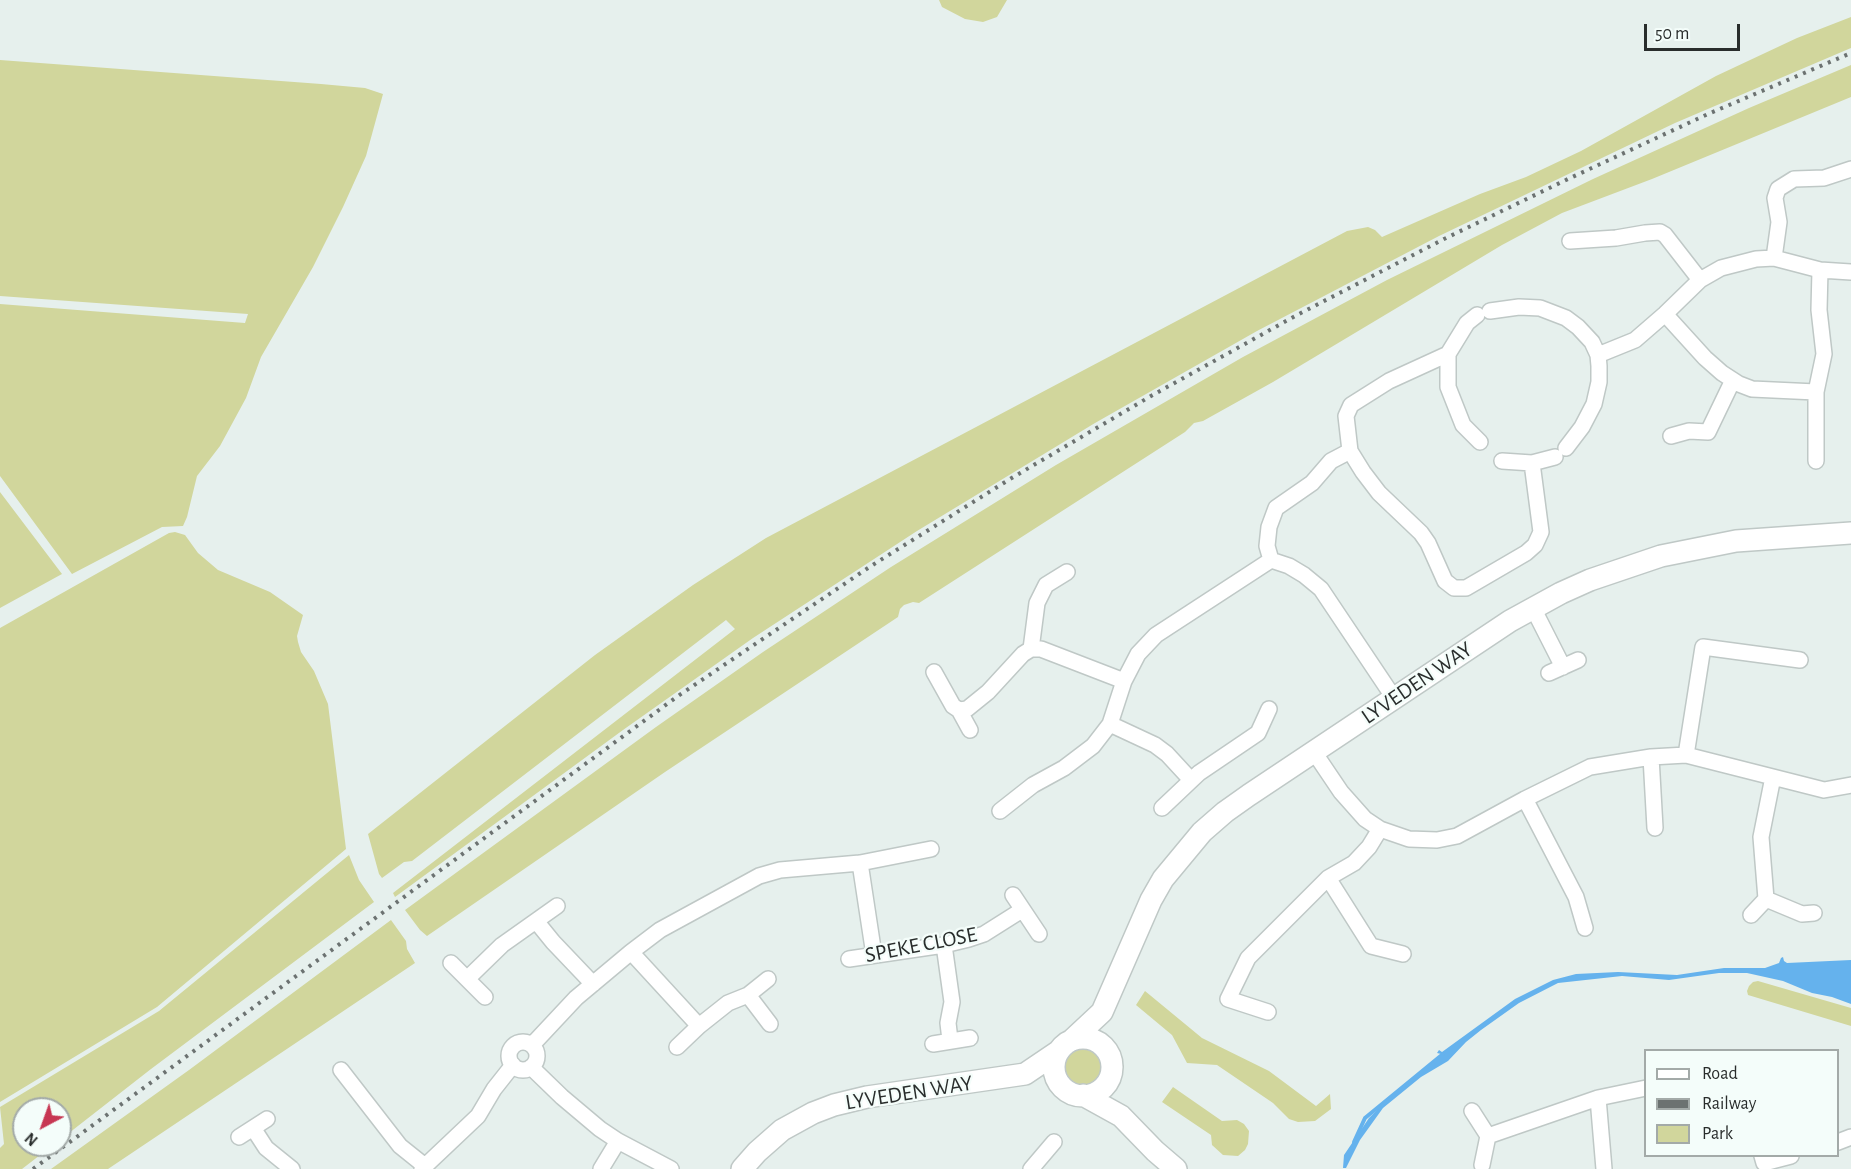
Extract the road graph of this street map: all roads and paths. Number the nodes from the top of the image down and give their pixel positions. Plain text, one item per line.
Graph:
1 (1851, 169) edge
2 (1570, 241) dead end
3 (1774, 250) junction
4 (1820, 270) junction
5 (1851, 272) edge
6 (1700, 280) junction
7 (1665, 314) junction
8 (1448, 354) junction
9 (1598, 355) junction
10 (1733, 380) junction
11 (1816, 392) junction
12 (1671, 436) dead end
13 (1480, 442) dead end
14 (1350, 451) junction
15 (1502, 461) dead end
16 (1816, 461) dead end
17 (1532, 463) junction
18 (1851, 533) edge
19 (1271, 560) junction
20 (1067, 572) dead end
21 (1533, 608) junction
22 (1031, 649) junction
23 (1578, 660) dead end
24 (1800, 660) dead end
25 (934, 672) dead end
26 (1125, 681) junction
27 (1394, 698) junction
28 (1269, 709) dead end
29 (959, 710) junction
30 (1110, 724) junction
31 (970, 730) dead end
32 (1314, 752) junction
33 (1686, 754) junction
34 (1651, 757) junction
35 (1773, 777) junction
36 (1191, 780) junction
37 (1851, 785) edge
38 (1525, 799) junction
39 (1162, 808) dead end
40 (1000, 811) dead end
41 (1655, 828) dead end
42 (1380, 830) junction
43 (931, 849) dead end
44 (860, 863) junction
45 (1328, 878) junction
46 (1013, 895) dead end
47 (1766, 899) junction
48 (557, 906) dead end
49 (1022, 910) junction
50 (1814, 913) dead end
51 (1751, 915) dead end
52 (536, 921) junction
53 (1585, 928) dead end
54 (1039, 934) dead end
55 (944, 945) junction
56 (631, 952) junction
57 (1403, 954) dead end
58 (874, 955) junction
59 (849, 959) dead end
60 (451, 963) dead end
61 (467, 979) junction
62 (768, 979) dead end
63 (593, 984) junction
64 (748, 995) junction
65 (485, 998) dead end
66 (1102, 1012) junction
67 (1268, 1012) dead end
68 (770, 1024) dead end
69 (699, 1026) junction
70 (970, 1038) dead end
71 (950, 1040) junction
72 (933, 1044) dead end
73 (1066, 1045) junction
74 (532, 1046) junction
75 (677, 1047) dead end
76 (1107, 1051) junction
77 (513, 1065) junction
78 (531, 1066) junction
79 (341, 1070) dead end
80 (1111, 1072) junction
81 (1025, 1074) junction
82 (1062, 1086) junction
83 (1644, 1088) edge
84 (1083, 1095) junction
85 (1598, 1098) junction
86 (1472, 1111) dead end
87 (1121, 1116) junction
88 (267, 1119) dead end
89 (253, 1128) junction
90 (1488, 1136) junction
91 (239, 1137) dead end
92 (618, 1141) junction
93 (1054, 1142) dead end
94 (1762, 1157) edge
95 (1784, 1157) edge
96 (1482, 1165) dead end
97 (424, 1167) edge
98 (291, 1169) edge
99 (601, 1169) edge
100 (671, 1169) edge
101 (742, 1169) edge
102 (1031, 1169) edge
103 (1176, 1169) edge
104 (1604, 1169) edge

1 - 3 street
2 - 6 street
3 - 4 street
3 - 6 street
4 - 5 street
4 - 11 street
6 - 7 street
7 - 9 street
7 - 10 street
8 - 9 street
8 - 13 street
8 - 14 street
9 - 17 street
10 - 11 street
10 - 12 street
11 - 16 street
14 - 17 street
14 - 19 street
15 - 17 street
18 - 21 street, LYVEDEN WAY
19 - 26 street
19 - 27 street
20 - 22 street
21 - 23 street
21 - 27 street, LYVEDEN WAY
22 - 26 street
22 - 29 street
24 - 33 street
25 - 29 street
26 - 30 street
27 - 32 street, LYVEDEN WAY
28 - 36 street
29 - 31 street
30 - 36 street
30 - 40 street
32 - 42 street
32 - 66 street, LYVEDEN WAY
33 - 34 street
33 - 35 street
34 - 38 street
34 - 41 street
35 - 37 street
35 - 47 street
36 - 39 street
38 - 42 street
38 - 53 street
42 - 45 street
43 - 44 street
44 - 56 street
44 - 58 street
45 - 57 street
45 - 67 street
46 - 49 street
47 - 50 street
47 - 51 street
48 - 52 street
49 - 54 street
49 - 55 street, SPEKE CLOSE
52 - 61 street
52 - 63 street
55 - 58 street, SPEKE CLOSE
55 - 71 street
56 - 63 street
56 - 69 street
58 - 59 street, SPEKE CLOSE
60 - 61 street
61 - 65 street
62 - 64 street
63 - 74 street
64 - 68 street
64 - 69 street
66 - 73 street, LYVEDEN WAY
66 - 76 street
69 - 75 street
70 - 71 street
71 - 72 street
73 - 76 street
73 - 81 street, LYVEDEN WAY
73 - 82 street
74 - 77 street
74 - 78 street
76 - 80 street
77 - 78 street
77 - 97 street
78 - 92 street
79 - 97 street
80 - 84 street
80 - 87 street
81 - 82 street, LYVEDEN WAY
81 - 101 street, LYVEDEN WAY
82 - 84 street
83 - 85 street
84 - 87 street
85 - 90 street
85 - 104 street
86 - 90 street
87 - 103 street
88 - 89 street
89 - 91 street
89 - 98 street
90 - 96 street
92 - 99 street
92 - 100 street
93 - 102 street
94 - 95 street

